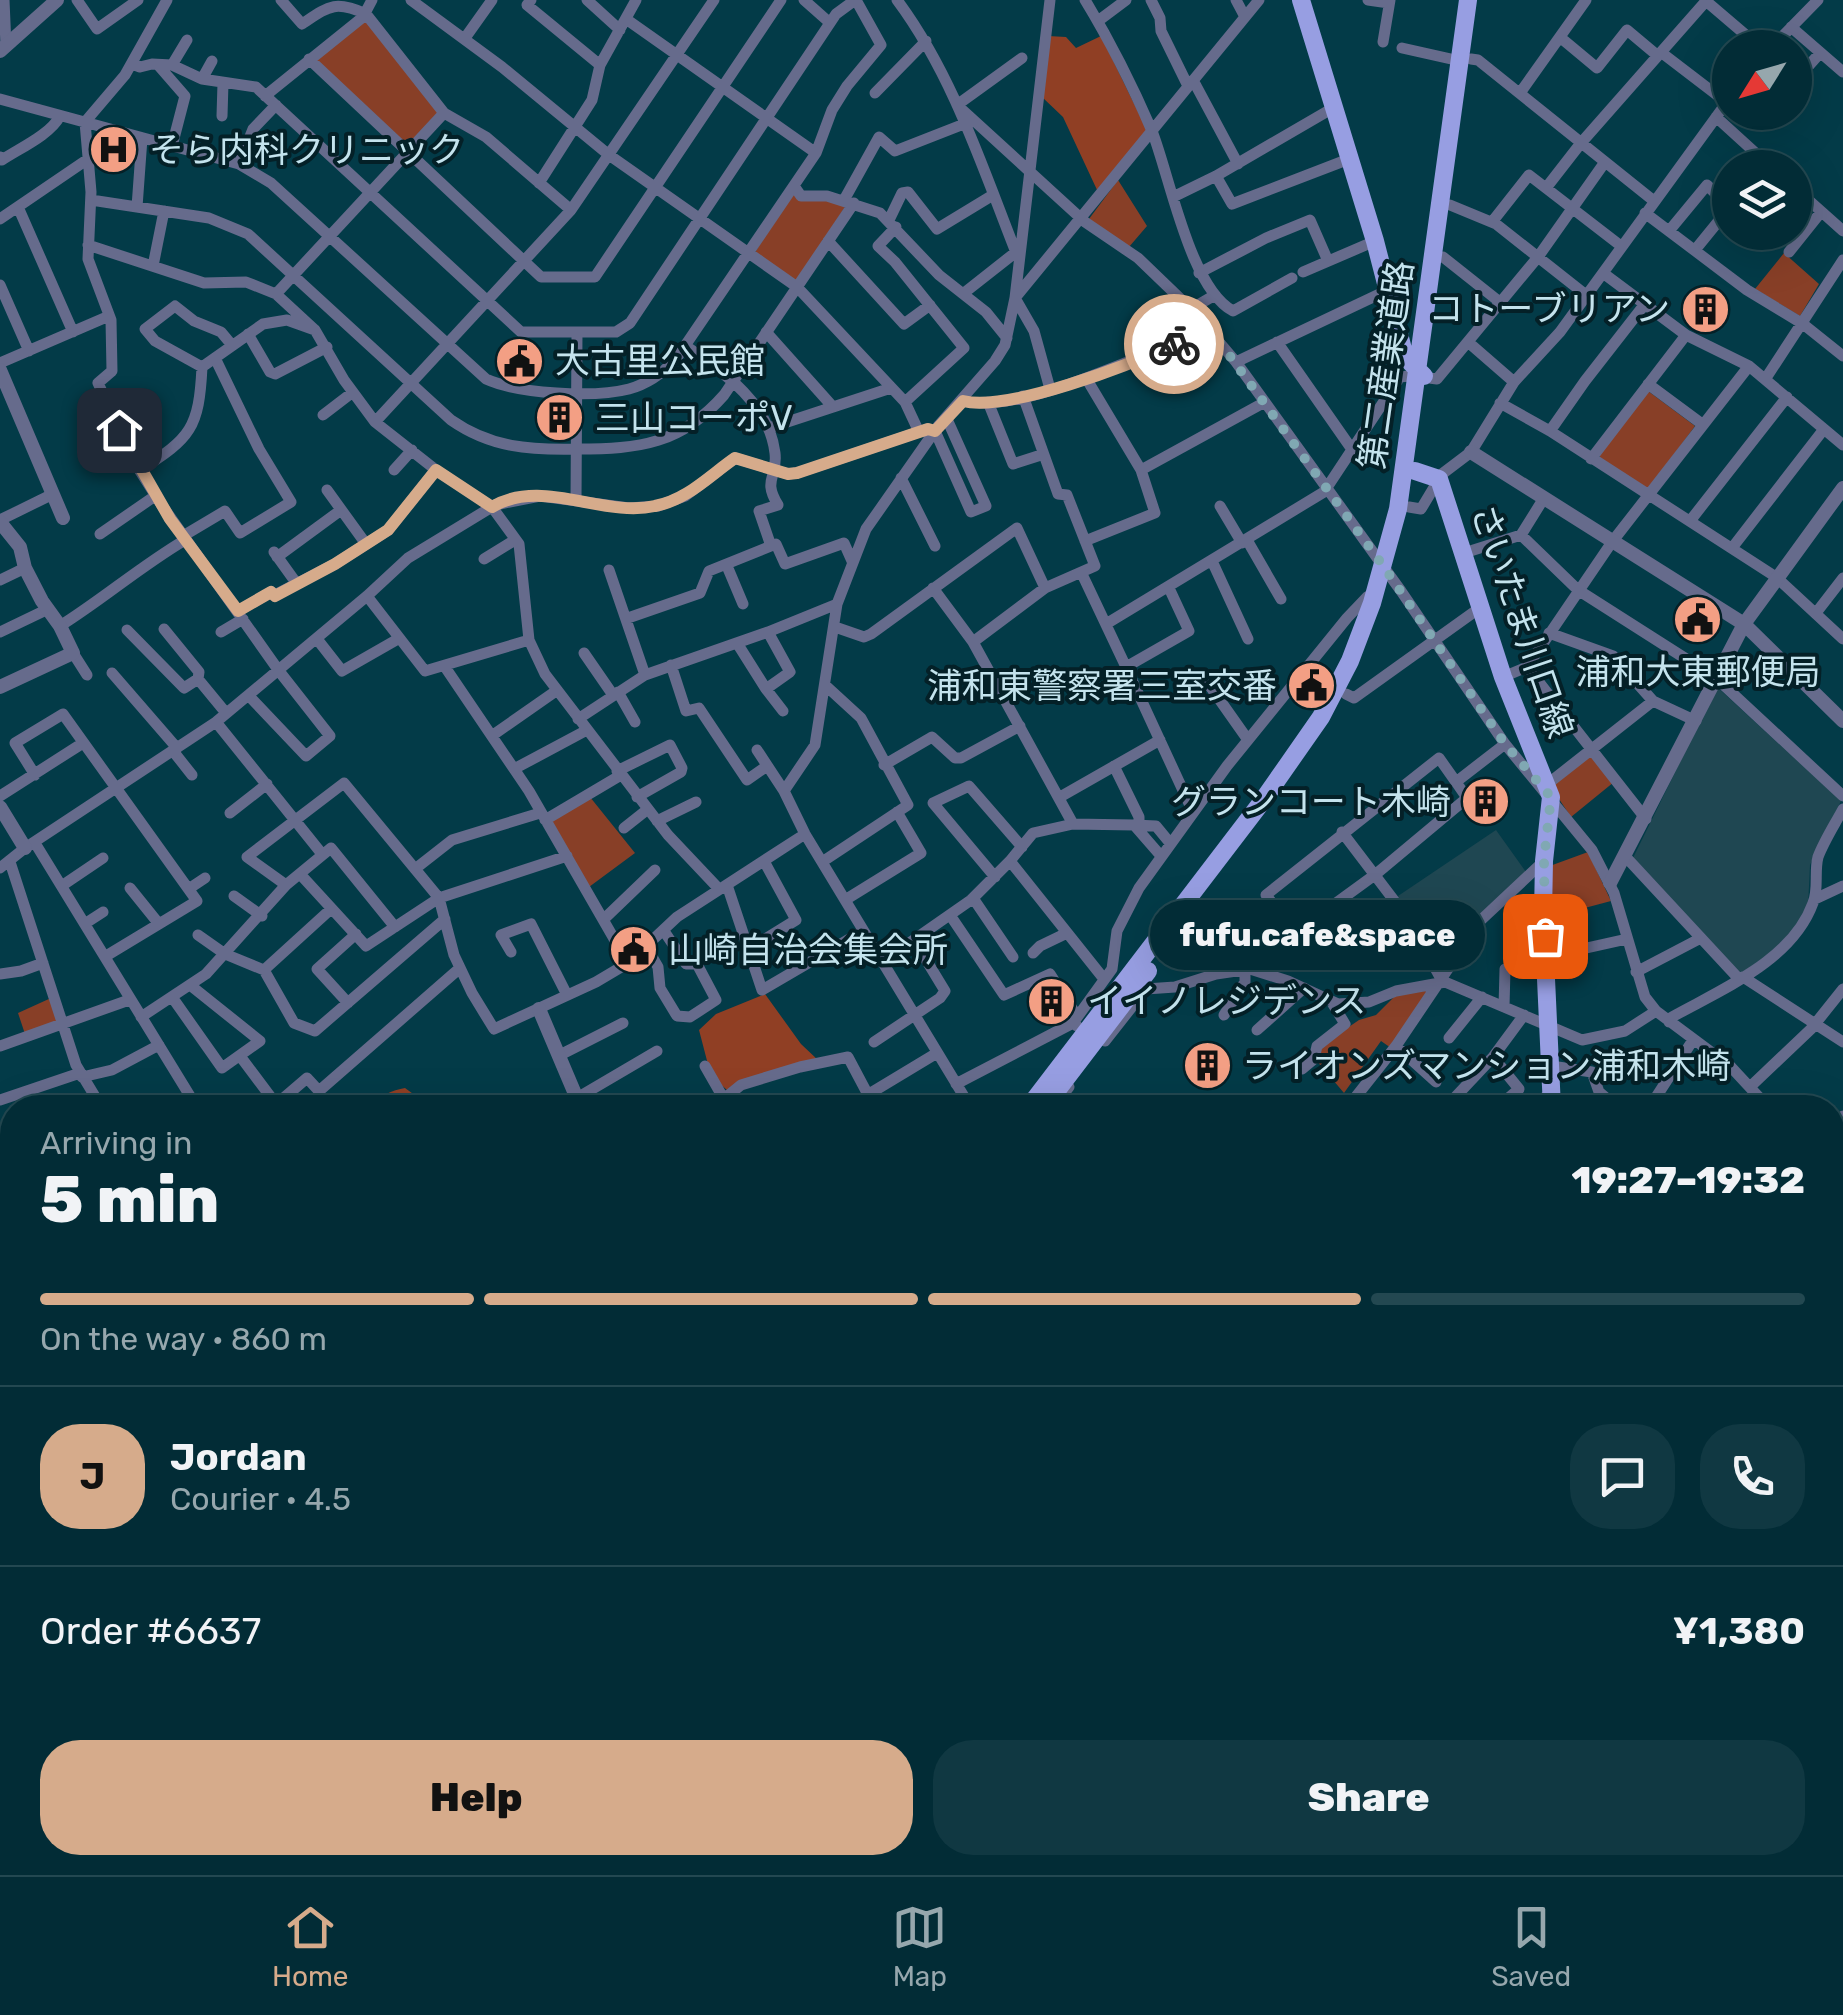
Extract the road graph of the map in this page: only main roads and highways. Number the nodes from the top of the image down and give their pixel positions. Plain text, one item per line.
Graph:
1 (1301, 0) edge
2 (1468, 0) edge
3 (1480, 0) edge
4 (1465, 60) junction
5 (1421, 376) junction
6 (1415, 471) junction
7 (1388, 572) junction
8 (1341, 691) junction
9 (1036, 1095) edge
10 (1053, 1095) edge
11 (1552, 1095) edge

1 - 5 main road
2 - 4 main road, 第二産業道路
3 - 4 main road, 第二産業道路
4 - 5 main road, 第二産業道路
4 - 5 main road, 第二産業道路
5 - 6 main road, 第二産業道路
5 - 7 main road, 第二産業道路
6 - 7 main road, 第二産業道路
6 - 11 main road, さいたま川口線
7 - 8 main road, 第二産業道路
7 - 8 main road, 第二産業道路
8 - 9 main road, 第二産業道路
8 - 10 main road, 第二産業道路

